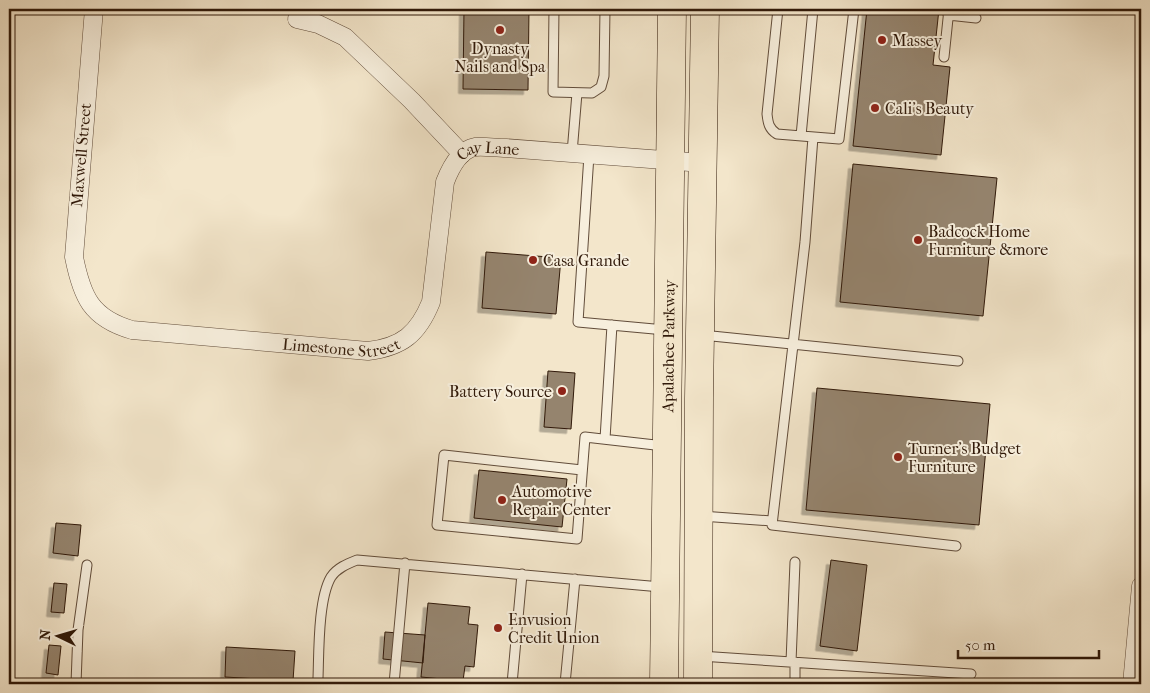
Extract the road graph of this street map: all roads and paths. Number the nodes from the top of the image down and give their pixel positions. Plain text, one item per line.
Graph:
1 (94, 9) edge
2 (554, 9) edge
3 (605, 9) edge
4 (672, 9) edge
5 (705, 9) edge
6 (778, 9) edge
7 (813, 9) edge
8 (854, 9) edge
9 (949, 12) edge
10 (976, 18) dead end
11 (297, 19) dead end
12 (944, 57) dead end
13 (577, 93) junction
14 (800, 136) junction
15 (813, 137) junction
16 (462, 154) junction
17 (581, 154) junction
18 (670, 161) junction
19 (703, 163) junction
20 (87, 300) joint
21 (612, 325) junction
22 (668, 330) junction
23 (701, 335) junction
24 (793, 345) junction
25 (958, 361) dead end
26 (606, 439) junction
27 (666, 446) junction
28 (582, 470) junction
29 (699, 516) junction
30 (772, 521) junction
31 (956, 546) dead end
32 (795, 562) dead end
33 (405, 563) junction
34 (87, 565) dead end
35 (522, 574) junction
36 (575, 579) junction
37 (665, 587) junction
38 (1141, 596) edge
39 (697, 656) junction
40 (793, 662) junction
41 (972, 674) dead end
42 (318, 678) dead end
43 (76, 684) edge
44 (394, 684) edge
45 (512, 684) edge
46 (565, 684) edge
47 (664, 684) edge
48 (698, 684) edge
49 (794, 684) edge
50 (1132, 684) edge

1 - 20 street, Maxwell Street
2 - 13 lane
3 - 13 lane
4 - 18 main road, Apalachee Parkway
5 - 19 main road, Apalachee Parkway
6 - 14 lane
7 - 14 lane
8 - 15 lane
9 - 10 lane
9 - 12 lane
11 - 16 street, Cay Lane
13 - 17 lane
14 - 15 lane
15 - 24 lane
16 - 17 street, Cay Lane
16 - 20 street, Limestone Street
17 - 18 street, Cay Lane
17 - 21 lane
18 - 19 street, Cay Lane
18 - 22 main road, Apalachee Parkway
19 - 23 main road, Apalachee Parkway
21 - 22 lane
21 - 26 lane
22 - 27 main road, Apalachee Parkway
23 - 24 lane
23 - 29 main road, Apalachee Parkway
24 - 25 lane
24 - 30 lane
26 - 27 lane
26 - 28 lane
27 - 37 main road, Apalachee Parkway
28 - 28 lane
29 - 30 lane
29 - 39 main road, Apalachee Parkway
30 - 31 lane
32 - 40 lane
33 - 35 lane
33 - 42 lane
33 - 44 lane
34 - 43 lane
35 - 36 lane
35 - 45 lane
36 - 37 lane
36 - 46 lane
37 - 47 main road, Apalachee Parkway
38 - 50 street
39 - 40 lane
39 - 48 main road, Apalachee Parkway
40 - 41 lane
40 - 49 lane

